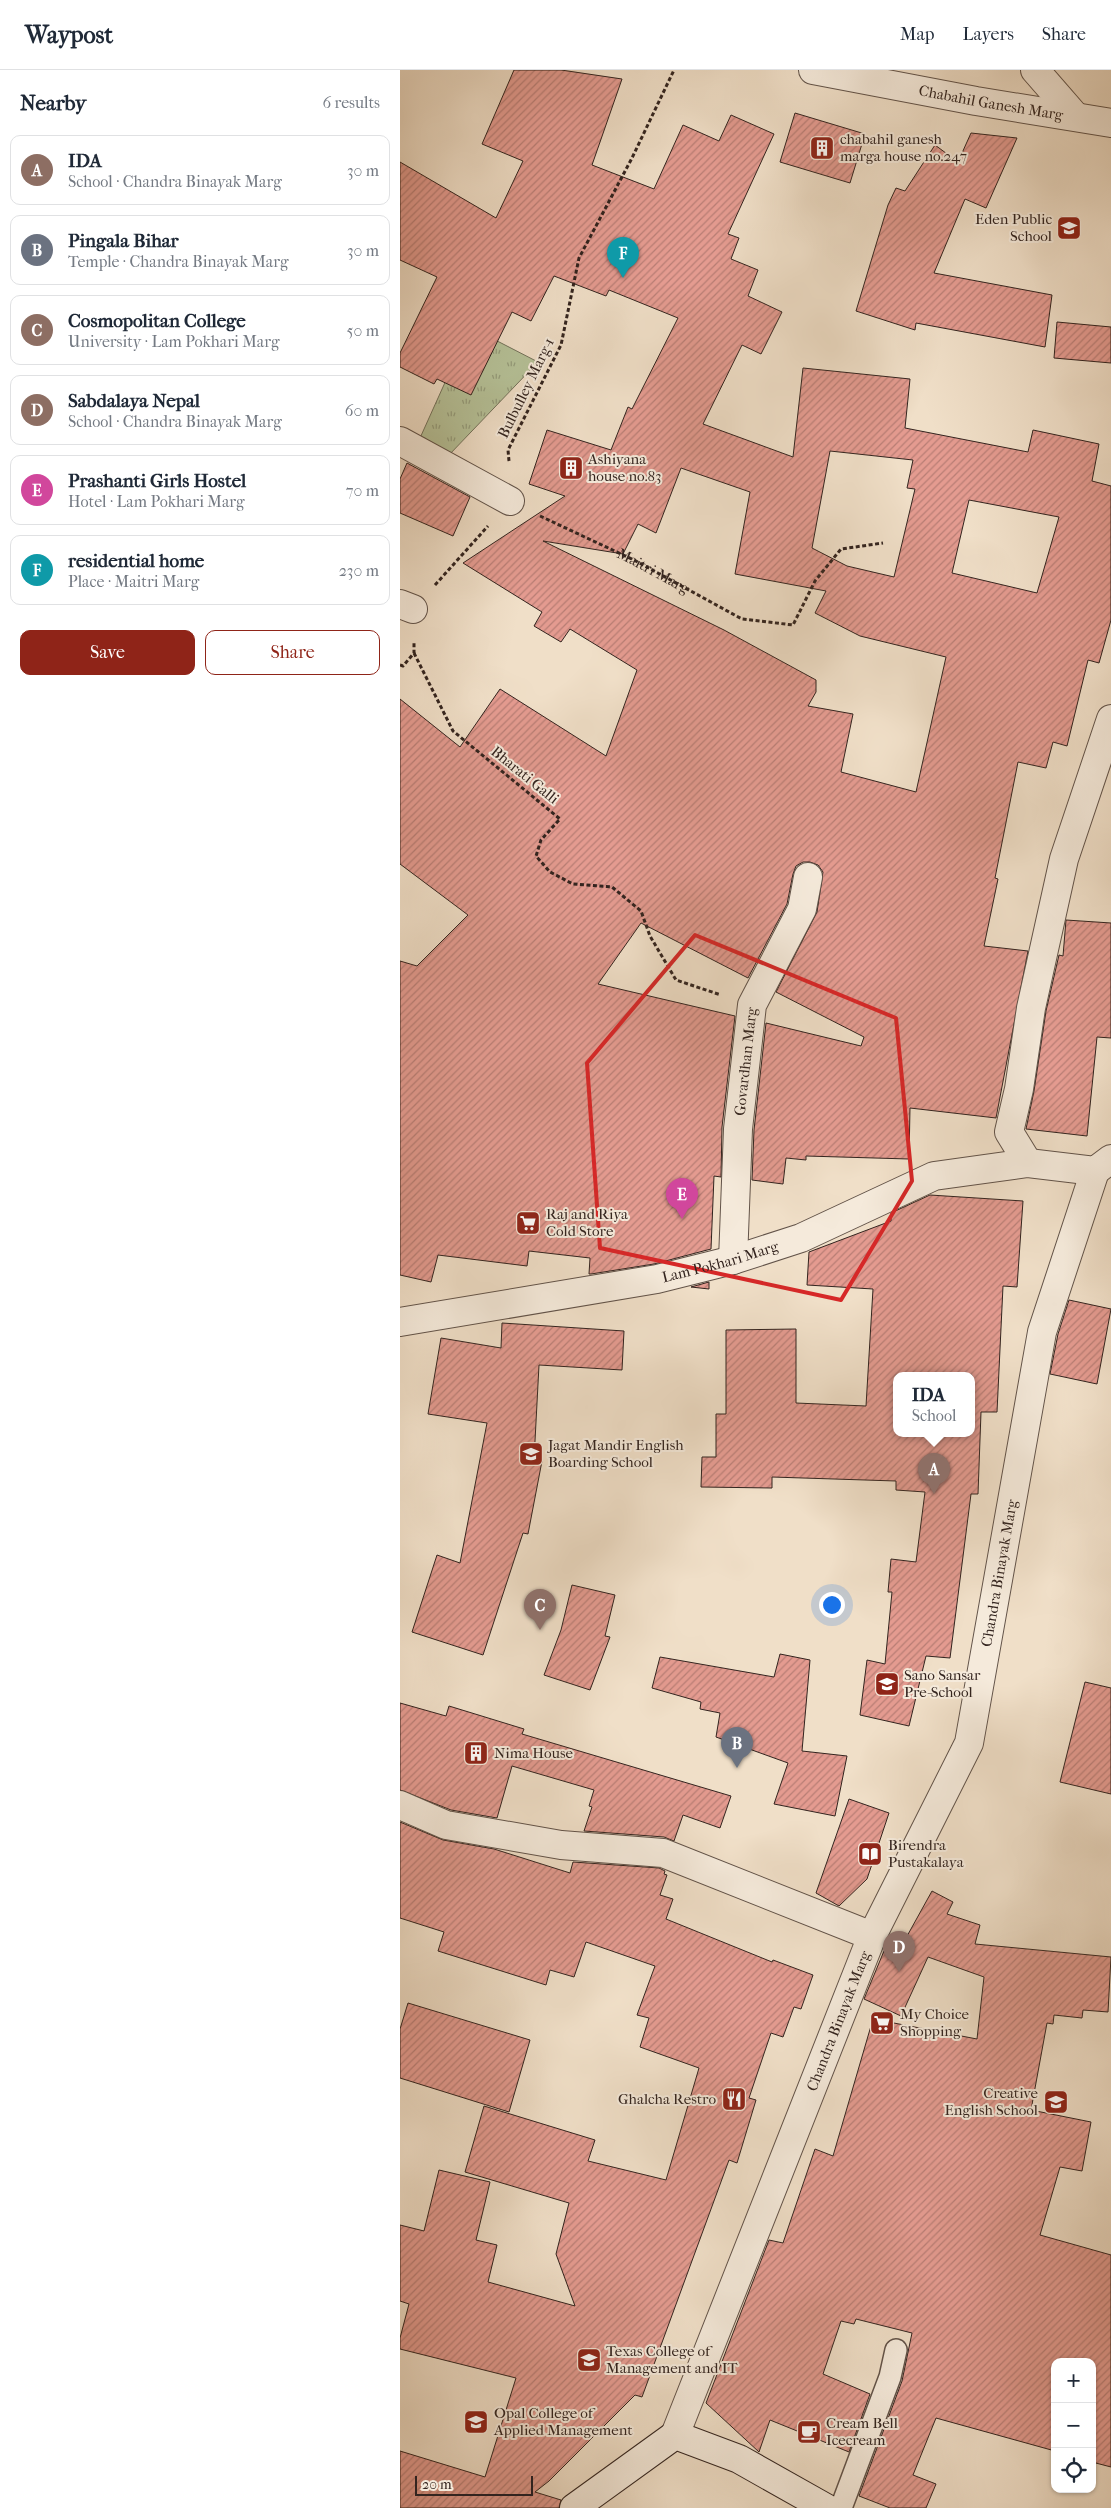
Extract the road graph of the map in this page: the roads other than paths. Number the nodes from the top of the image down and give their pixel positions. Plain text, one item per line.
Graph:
1 (813, 70) edge
2 (1034, 70) edge
3 (1075, 116) junction
4 (1111, 122) edge
5 (400, 441) edge
6 (510, 501) road end
7 (1111, 720) edge
8 (808, 877) dead end
9 (1028, 1163) junction
10 (1103, 1165) edge
11 (733, 1260) junction
12 (400, 1322) edge
13 (400, 1805) edge
14 (872, 1936) junction
15 (896, 2350) dead end
16 (675, 2435) junction
17 (574, 2508) edge
18 (826, 2508) edge
19 (841, 2508) edge

1 - 3 street, Chabahil Ganesh Marg
2 - 3 street
3 - 4 street, Chabahil Ganesh Marg
5 - 6 street
7 - 9 street
8 - 11 street, Govardhan Marg
9 - 10 street, Chandra Binayak Marg
9 - 11 street, Lam Pokhari Marg
10 - 14 street, Chandra Binayak Marg
11 - 12 street, Lam Pokhari Marg
13 - 14 street
14 - 16 street, Chandra Binayak Marg
15 - 19 lane
16 - 17 street
16 - 18 street

